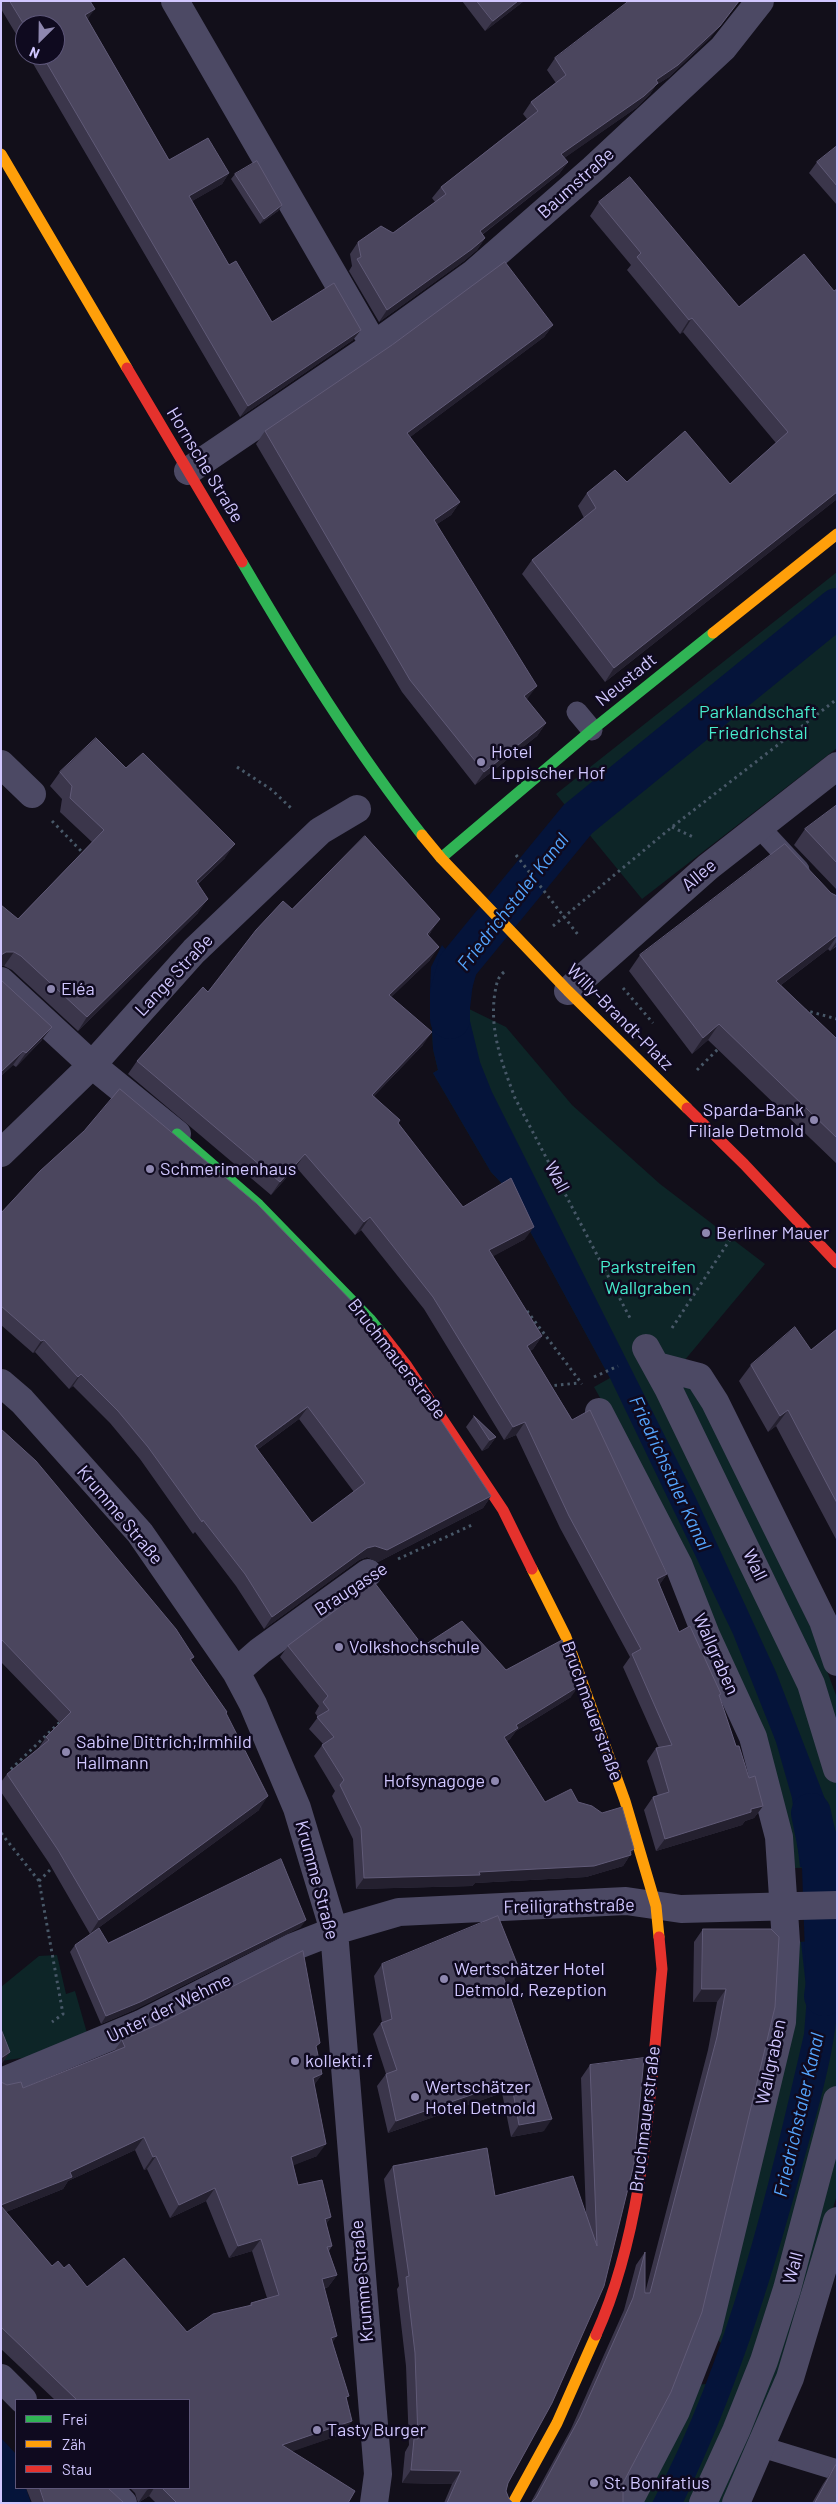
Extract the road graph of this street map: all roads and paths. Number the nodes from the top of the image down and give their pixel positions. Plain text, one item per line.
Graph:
1 (175, 1) edge
2 (760, 1) edge
3 (2, 156) edge
4 (374, 345) junction
5 (188, 470) junction
6 (837, 534) edge
7 (837, 699) edge
8 (577, 712) dead end
9 (592, 730) junction
10 (1, 764) edge
11 (837, 766) edge
12 (237, 767) dead end
13 (386, 789) joint
14 (32, 794) joint
15 (357, 809) dead end
16 (759, 828) junction
17 (317, 834) junction
18 (516, 855) dead end
19 (441, 858) junction
20 (89, 859) edge
21 (816, 887) edge
22 (599, 962) junction
23 (498, 977) dead end
24 (1, 981) edge
25 (568, 991) junction
26 (795, 1008) edge
27 (837, 1020) edge
28 (657, 1028) dead end
29 (728, 1039) edge
30 (689, 1064) dead end
31 (92, 1066) junction
32 (178, 1134) joint
33 (1, 1154) edge
34 (737, 1229) dead end
35 (837, 1263) edge
36 (522, 1305) edge
37 (651, 1356) junction
38 (581, 1383) junction
39 (1, 1384) edge
40 (546, 1387) edge
41 (599, 1412) joint
42 (504, 1510) junction
43 (368, 1573) joint
44 (837, 1662) edge
45 (236, 1672) junction
46 (65, 1718) edge
47 (837, 1769) edge
48 (12, 1775) edge
49 (1, 1833) edge
50 (50, 1870) dead end
51 (39, 1881) junction
52 (837, 1905) edge
53 (656, 1906) junction
54 (792, 1906) junction
55 (334, 1932) junction
56 (48, 2025) dead end
57 (1, 2082) edge
58 (837, 2100) edge
59 (837, 2221) edge
60 (1, 2378) edge
61 (22, 2399) edge
62 (736, 2431) junction
63 (762, 2447) junction
64 (837, 2470) edge
65 (110, 2489) edge
66 (124, 2503) edge
67 (374, 2503) edge
68 (513, 2503) edge
69 (628, 2503) edge
70 (703, 2503) edge
71 (736, 2503) edge

1 - 4 street
2 - 4 street, Baumstraße
3 - 5 main road, Hornsche Straße
4 - 5 street, Baumstraße
5 - 13 main road, Hornsche Straße
6 - 9 main road, Neustadt
7 - 18 path
8 - 9 lane
9 - 19 main road, Neustadt
10 - 14 street
11 - 16 street, Allee
12 - 17 path
13 - 19 main road, Willy-Brandt-Platz
14 - 20 path
15 - 17 street, Lange Straße
16 - 21 lane
16 - 22 street, Allee
17 - 31 street, Lange Straße
19 - 25 main road, Willy-Brandt-Platz
22 - 25 street, Allee
22 - 28 path
23 - 37 path, Wall
24 - 31 street, Bruchmauerstraße
25 - 35 main road, Willy-Brandt-Platz
26 - 27 path
29 - 30 path
31 - 32 street, Bruchmauerstraße
31 - 33 street, Lange Straße
32 - 42 main road, Bruchmauerstraße
34 - 37 path
36 - 38 path
37 - 38 path
37 - 44 street, Wall
37 - 47 street, Wall
38 - 40 path
38 - 41 path
39 - 45 street, Krumme Straße
41 - 54 street, Wallgraben
42 - 43 path, Braugasse
42 - 53 main road, Bruchmauerstraße
43 - 45 street, Braugasse
45 - 55 street, Krumme Straße
46 - 48 path
49 - 51 path
50 - 51 path
51 - 56 path
52 - 54 street, Freiligrathstraße
53 - 54 street, Freiligrathstraße
53 - 55 street, Freiligrathstraße
53 - 68 main road, Bruchmauerstraße
54 - 69 street, Wallgraben
55 - 57 street, Unter der Wehme
55 - 67 street, Krumme Straße
58 - 62 street, Wall
59 - 63 street, Wall
60 - 61 street
62 - 63 street
62 - 70 street, Wall
63 - 64 lane
63 - 71 street, Wall
65 - 66 street

